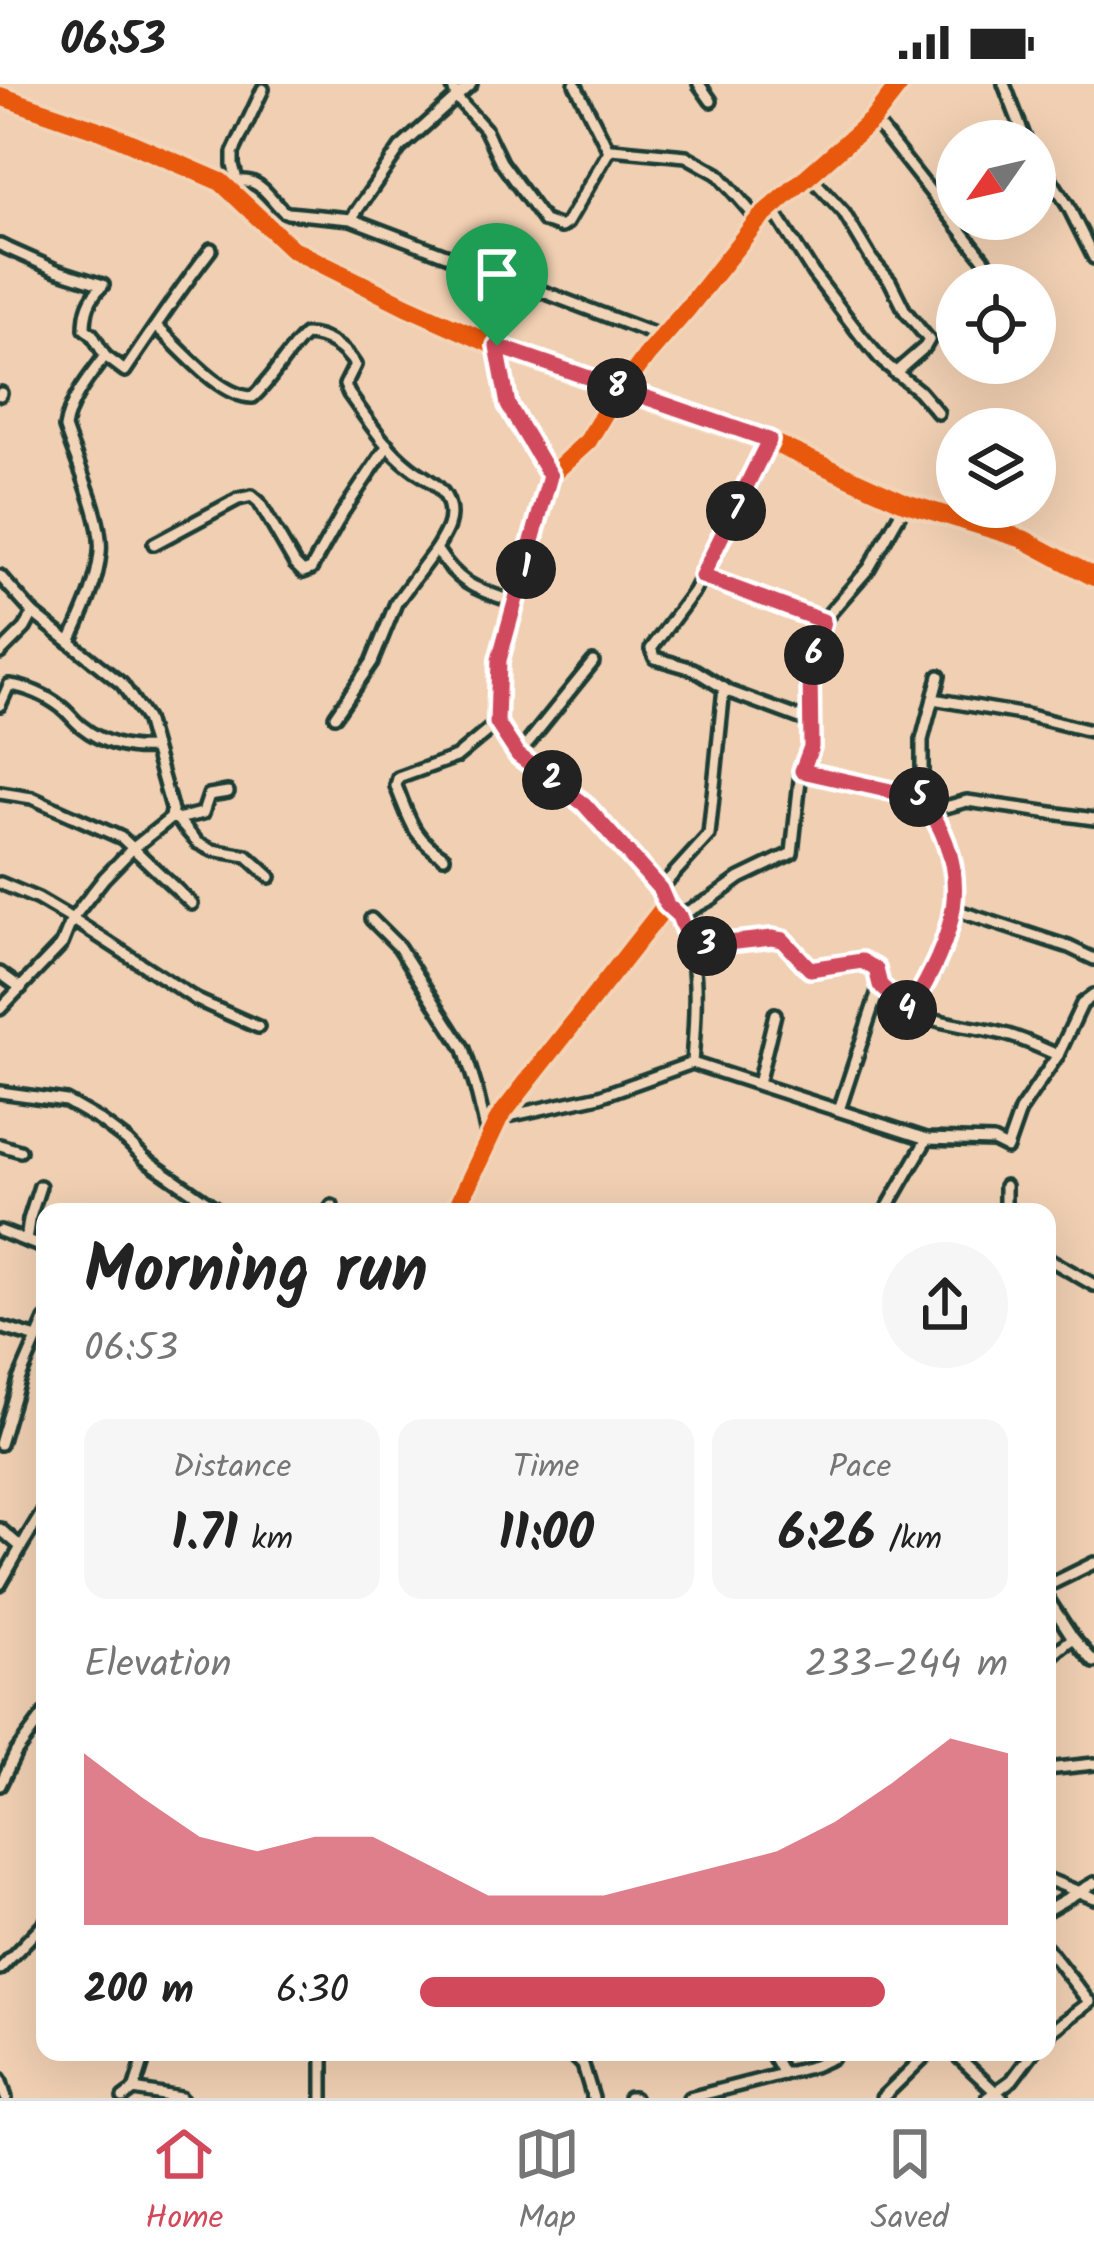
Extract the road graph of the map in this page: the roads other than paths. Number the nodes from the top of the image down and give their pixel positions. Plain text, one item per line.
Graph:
1 (452, 84) edge
2 (471, 84) edge
3 (575, 84) edge
4 (698, 84) edge
5 (900, 84) edge
6 (1004, 84) edge
7 (263, 89) dead end
8 (0, 96) edge
9 (457, 97) junction
10 (711, 101) dead end
11 (873, 118) junction
12 (1018, 120) edge
13 (609, 151) junction
14 (810, 176) junction
15 (238, 180) junction
16 (221, 182) junction
17 (1056, 187) edge
18 (772, 208) junction
19 (351, 219) junction
20 (758, 220) junction
21 (0, 245) edge
22 (211, 249) dead end
23 (1094, 258) edge
24 (988, 264) edge
25 (157, 326) junction
26 (662, 337) junction
27 (497, 346) junction
28 (105, 356) junction
29 (895, 373) junction
30 (622, 390) junction
31 (936, 410) edge
32 (769, 440) junction
33 (388, 445) junction
34 (550, 476) junction
35 (906, 502) junction
36 (154, 544) dead end
37 (436, 550) junction
38 (0, 576) edge
39 (702, 576) junction
40 (1094, 578) edge
41 (517, 603) junction
42 (33, 614) junction
43 (823, 621) junction
44 (70, 641) junction
45 (0, 653) edge
46 (593, 662) dead end
47 (939, 676) dead end
48 (5, 684) edge
49 (724, 688) junction
50 (933, 699) junction
51 (0, 705) edge
52 (335, 716) dead end
53 (811, 722) junction
54 (497, 723) junction
55 (1094, 732) edge
56 (153, 748) junction
57 (518, 755) junction
58 (802, 771) junction
59 (228, 792) dead end
60 (0, 793) edge
61 (922, 798) junction
62 (931, 811) junction
63 (174, 819) junction
64 (1094, 819) edge
65 (132, 849) junction
66 (444, 857) dead end
67 (270, 877) dead end
68 (0, 883) edge
69 (660, 889) junction
70 (192, 904) dead end
71 (667, 905) junction
72 (955, 910) junction
73 (679, 916) junction
74 (72, 919) junction
75 (371, 919) dead end
76 (691, 947) junction
77 (1094, 959) edge
78 (0, 973) edge
79 (880, 985) junction
80 (21, 988) junction
81 (1094, 994) edge
82 (0, 1009) edge
83 (909, 1012) junction
84 (775, 1014) dead end
85 (258, 1027) dead end
86 (1058, 1055) junction
87 (692, 1063) junction
88 (758, 1084) junction
89 (0, 1092) edge
90 (839, 1110) junction
91 (499, 1118) junction
92 (927, 1139) junction
93 (489, 1142) junction
94 (0, 1144) edge
95 (20, 1151) dead end
96 (40, 1186) dead end
97 (1005, 1186) dead end
98 (204, 1203) edge
99 (459, 1203) edge
100 (890, 1203) edge
101 (1005, 1203) edge
102 (0, 1232) edge
103 (26, 1241) junction
104 (36, 1245) edge
105 (1056, 1263) edge
106 (1094, 1285) edge
107 (0, 1327) edge
108 (36, 1338) edge
109 (36, 1340) edge
110 (0, 1444) edge
111 (36, 1523) edge
112 (0, 1529) edge
113 (21, 1547) junction
114 (1094, 1563) edge
115 (1056, 1582) edge
116 (0, 1584) edge
117 (1056, 1612) edge
118 (1073, 1639) junction
119 (1056, 1652) edge
120 (1094, 1662) edge
121 (36, 1725) edge
122 (1094, 1764) edge
123 (1056, 1768) edge
124 (0, 1785) edge
125 (1056, 1883) edge
126 (1094, 1883) edge
127 (1082, 1892) junction
128 (1094, 1898) edge
129 (1056, 1905) edge
130 (36, 1931) edge
131 (1056, 1959) edge
132 (0, 1969) edge
133 (1092, 2001) edge
134 (1056, 2027) edge
135 (143, 2061) edge
136 (323, 2061) edge
137 (579, 2061) edge
138 (776, 2061) edge
139 (825, 2061) edge
140 (920, 2061) edge
141 (963, 2061) edge
142 (1026, 2061) edge
143 (783, 2074) junction
144 (0, 2081) edge
145 (134, 2090) junction
146 (994, 2096) edge
147 (6, 2098) edge
148 (123, 2098) edge
149 (181, 2098) edge
150 (323, 2098) edge
151 (593, 2098) edge
152 (689, 2098) edge
153 (882, 2098) edge

1 - 9 street
2 - 9 street
3 - 13 street
4 - 10 street
5 - 11 street
6 - 12 street
7 - 15 street
8 - 16 street
9 - 13 street
9 - 19 street
11 - 14 street
11 - 24 street
13 - 20 street
14 - 18 street
14 - 29 street
15 - 16 street
15 - 19 street
16 - 27 street
17 - 23 street
18 - 20 street
18 - 29 street
19 - 26 street
20 - 26 street
21 - 28 street
22 - 25 street
25 - 28 street
25 - 33 street
26 - 30 street
27 - 30 street
27 - 34 street
28 - 44 street
29 - 31 street
30 - 32 street
30 - 34 street
32 - 35 street
32 - 39 street
33 - 36 street
33 - 37 street
34 - 41 street
35 - 40 street
35 - 43 street
37 - 41 street
37 - 52 street
38 - 42 street
39 - 43 street
39 - 49 street
41 - 54 street
42 - 44 street
42 - 45 street
43 - 53 street
44 - 56 street
46 - 57 street
47 - 50 street
48 - 51 street
48 - 56 street
49 - 53 street
49 - 69 street
50 - 55 street
50 - 61 street
53 - 58 street
54 - 57 street
54 - 66 street
56 - 63 street
57 - 69 street
58 - 61 street
58 - 73 street
59 - 63 street
60 - 65 street
61 - 62 street
62 - 64 street
62 - 72 street
63 - 65 street
63 - 67 street
65 - 70 street
65 - 74 street
68 - 74 street
69 - 71 street
71 - 73 street
71 - 91 street
72 - 77 street
72 - 83 street
73 - 76 street
74 - 80 street
74 - 85 street
75 - 93 street
76 - 79 street
76 - 87 street
78 - 80 street
79 - 83 street
79 - 90 street
80 - 82 street
81 - 86 street
83 - 86 street
84 - 88 street
86 - 92 street
87 - 88 street
87 - 91 street
88 - 90 street
89 - 98 street
90 - 92 street
91 - 93 street
92 - 100 street
93 - 99 street
94 - 95 street
96 - 103 street
97 - 101 street
102 - 103 street
103 - 104 street
105 - 106 street
107 - 108 street
109 - 110 street
111 - 113 street
112 - 113 street
113 - 116 street
114 - 115 street
117 - 118 street
118 - 119 street
118 - 120 street
121 - 124 street
122 - 123 street
125 - 127 street
126 - 127 street
127 - 128 street
127 - 129 street
130 - 132 street
131 - 133 street
133 - 134 street
135 - 145 street
136 - 150 street
137 - 151 street
138 - 143 street
139 - 143 street
140 - 153 street
141 - 146 street
142 - 146 street
143 - 152 street
144 - 147 street
145 - 148 street
145 - 149 street

